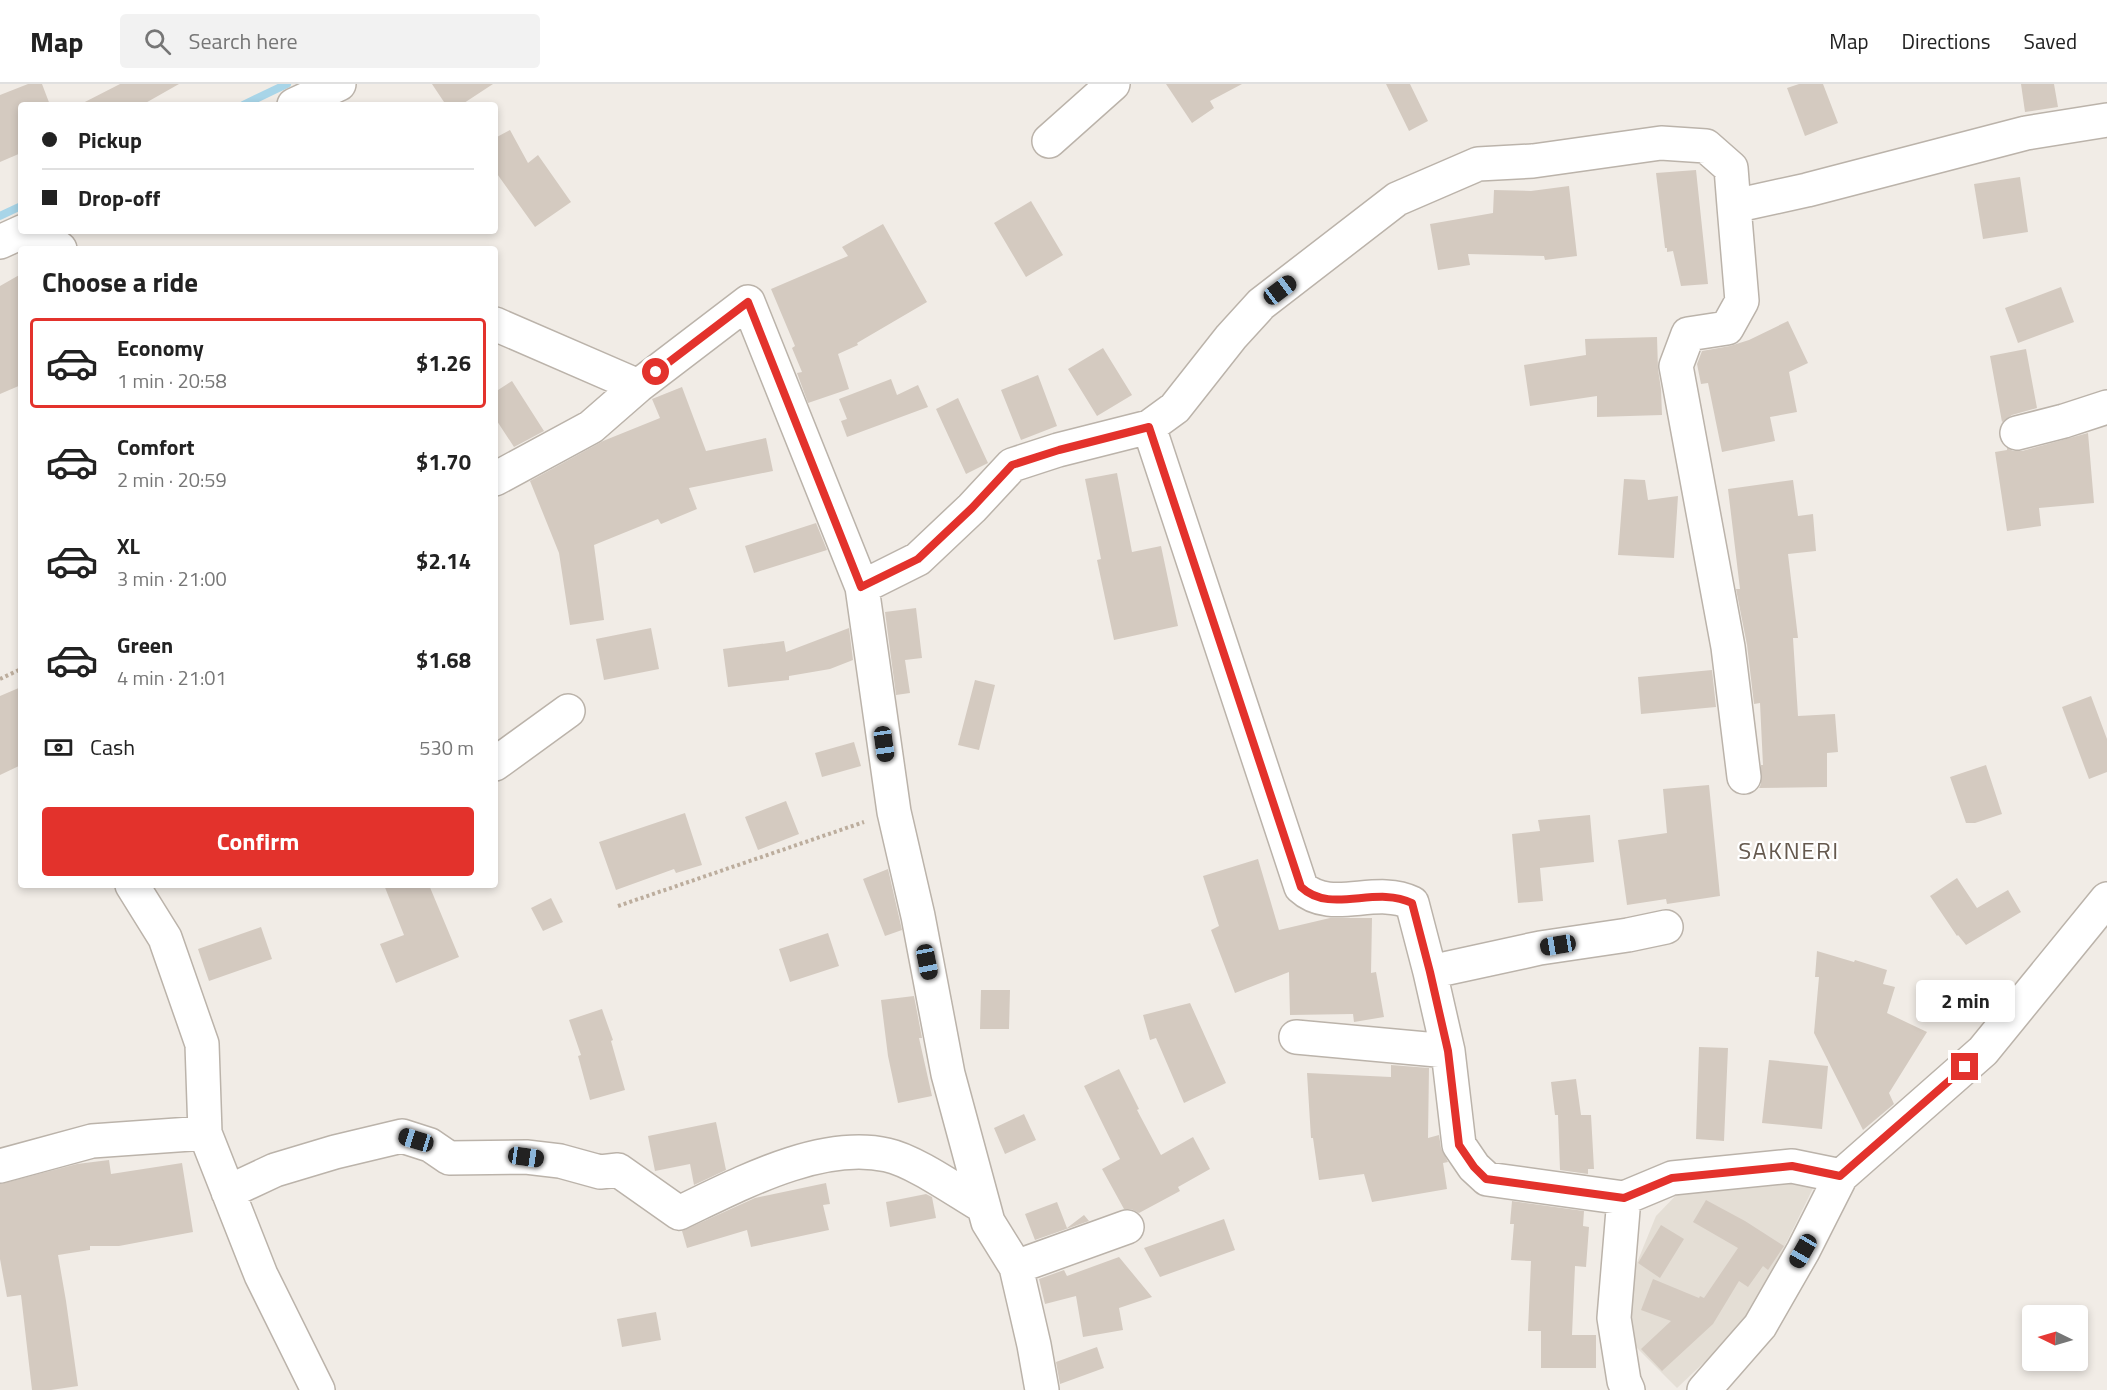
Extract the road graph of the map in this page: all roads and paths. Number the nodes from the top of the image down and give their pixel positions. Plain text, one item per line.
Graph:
1 (339, 84) edge
2 (1113, 84) edge
3 (300, 102) edge
4 (2107, 120) edge
5 (1049, 141) dead end
6 (1734, 206) junction
7 (18, 234) edge
8 (41, 234) edge
9 (0, 242) edge
10 (56, 246) edge
11 (498, 325) edge
12 (638, 386) junction
13 (2107, 407) edge
14 (1149, 427) junction
15 (2017, 434) dead end
16 (498, 477) edge
17 (861, 587) junction
18 (18, 670) edge
19 (0, 679) edge
20 (568, 711) dead end
21 (498, 762) edge
22 (1744, 777) dead end
23 (894, 812) junction
24 (134, 888) edge
25 (2107, 899) edge
26 (618, 906) dead end
27 (1666, 927) dead end
28 (1430, 972) junction
29 (1296, 1036) dead end
30 (1448, 1051) junction
31 (204, 1133) junction
32 (0, 1166) edge
33 (1840, 1176) junction
34 (228, 1192) junction
35 (1624, 1198) junction
36 (984, 1207) junction
37 (1127, 1227) dead end
38 (1016, 1267) junction
39 (318, 1390) edge
40 (1042, 1390) edge
41 (1628, 1390) edge
42 (1704, 1390) edge

1 - 3 street
2 - 5 street
4 - 6 street
6 - 14 street
6 - 22 street
7 - 9 street
8 - 10 street
11 - 12 street
12 - 16 street
12 - 17 street
13 - 15 street
14 - 17 street
14 - 28 street
17 - 23 street
18 - 19 path
20 - 21 street
23 - 26 path
23 - 36 street
24 - 31 street
25 - 33 street
27 - 28 street
28 - 30 street
29 - 30 street
30 - 35 street
31 - 32 street
31 - 34 street
33 - 35 street
33 - 42 street
34 - 36 street
34 - 39 street
35 - 41 street
36 - 38 street
37 - 38 street
38 - 40 street

